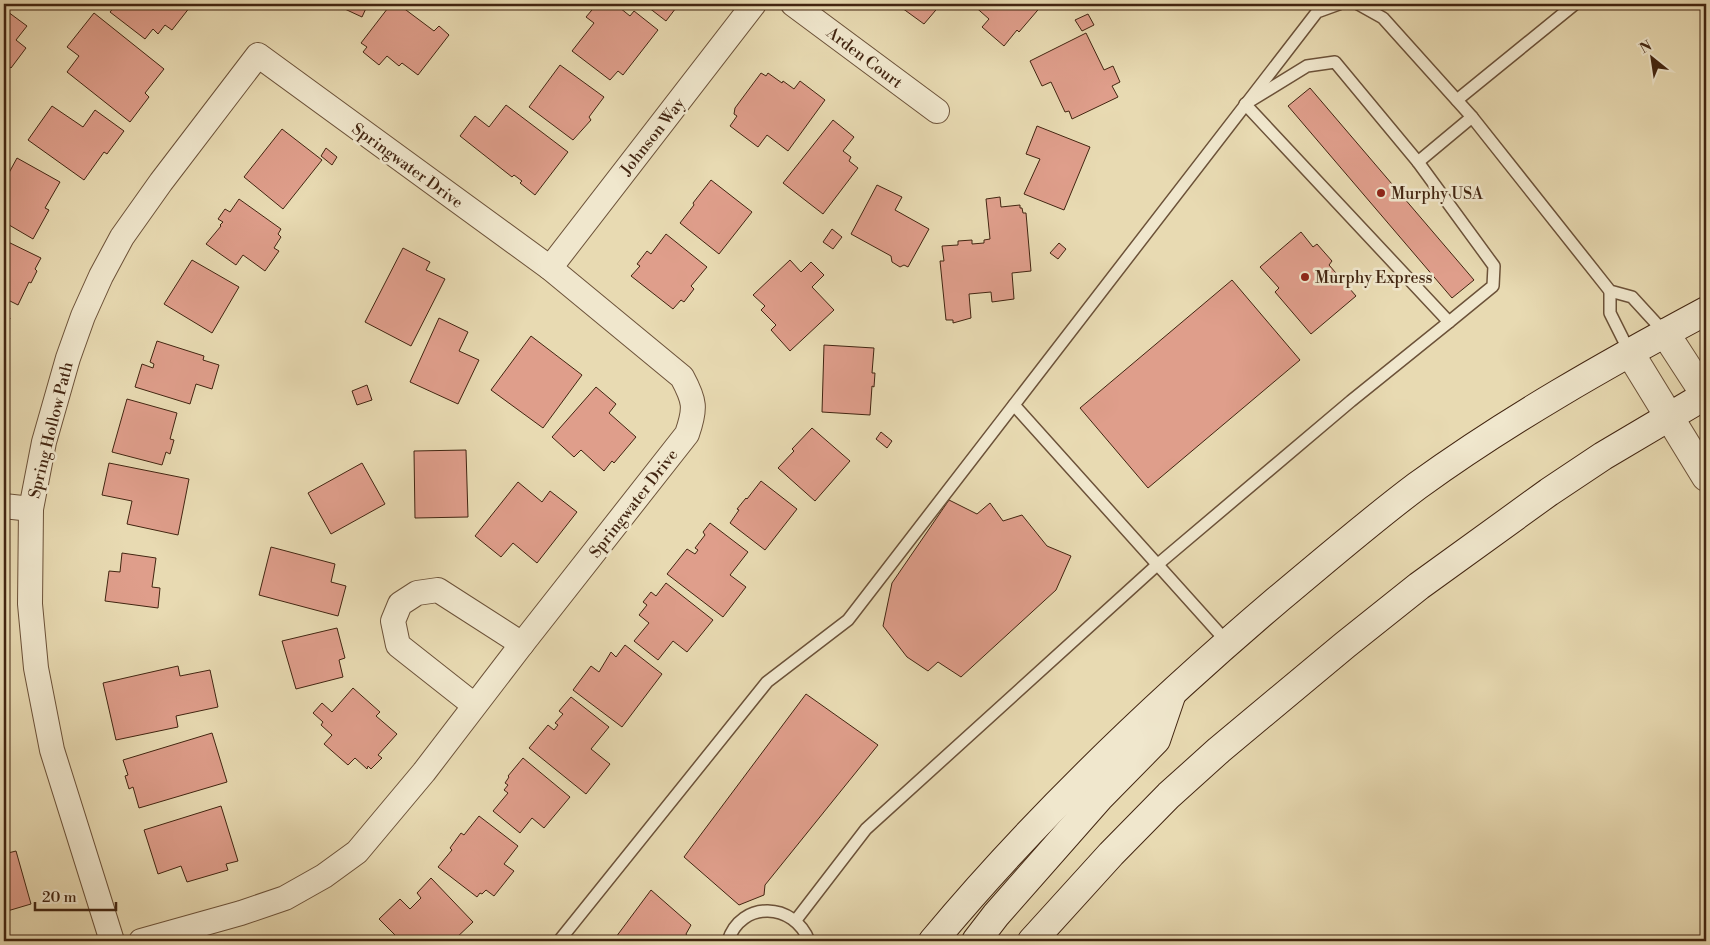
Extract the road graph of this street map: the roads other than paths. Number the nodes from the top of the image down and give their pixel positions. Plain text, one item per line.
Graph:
1 (754, 4) edge
2 (794, 4) edge
3 (1339, 4) edge
4 (1358, 4) edge
5 (1575, 4) edge
6 (258, 55) joint
7 (1457, 100) junction
8 (1245, 104) junction
9 (937, 111) dead end
10 (1472, 117) junction
11 (1418, 162) junction
12 (550, 268) junction
13 (1610, 291) junction
14 (1706, 311) edge
15 (1449, 322) junction
16 (1665, 333) junction
17 (1630, 353) junction
18 (1706, 395) edge
19 (1014, 405) junction
20 (1668, 418) junction
21 (1706, 478) edge
22 (4, 506) edge
23 (31, 509) junction
24 (1157, 565) junction
25 (1227, 642) junction
26 (522, 644) junction
27 (1172, 692) junction
28 (474, 705) junction
29 (796, 920) junction
30 (112, 941) edge
31 (140, 941) edge
32 (559, 941) edge
33 (728, 941) edge
34 (809, 941) edge
35 (933, 941) edge
36 (976, 941) edge
37 (1032, 941) edge

1 - 12 street, Johnson Way
2 - 9 street, Arden Court
3 - 8 lane
4 - 7 lane
5 - 7 lane
6 - 12 street, Springwater Drive
6 - 23 street, Spring Hollow Path
7 - 10 lane
8 - 11 lane
8 - 15 lane
8 - 19 lane
10 - 11 lane
10 - 13 lane
11 - 15 lane
12 - 26 street, Springwater Drive
13 - 16 lane
13 - 17 lane
14 - 16 main road
15 - 24 lane
16 - 17 main road
16 - 18 main road
17 - 20 main road
17 - 25 main road
18 - 20 main road
19 - 24 lane
19 - 32 lane
20 - 21 main road
20 - 37 main road
22 - 23 street
23 - 30 street, Spring Hollow Path
24 - 25 lane
24 - 29 lane
25 - 27 main road
26 - 28 street, Springwater Drive
26 - 28 street
27 - 35 main road
27 - 36 main road
28 - 31 street, Springwater Drive
29 - 33 lane
29 - 34 lane

